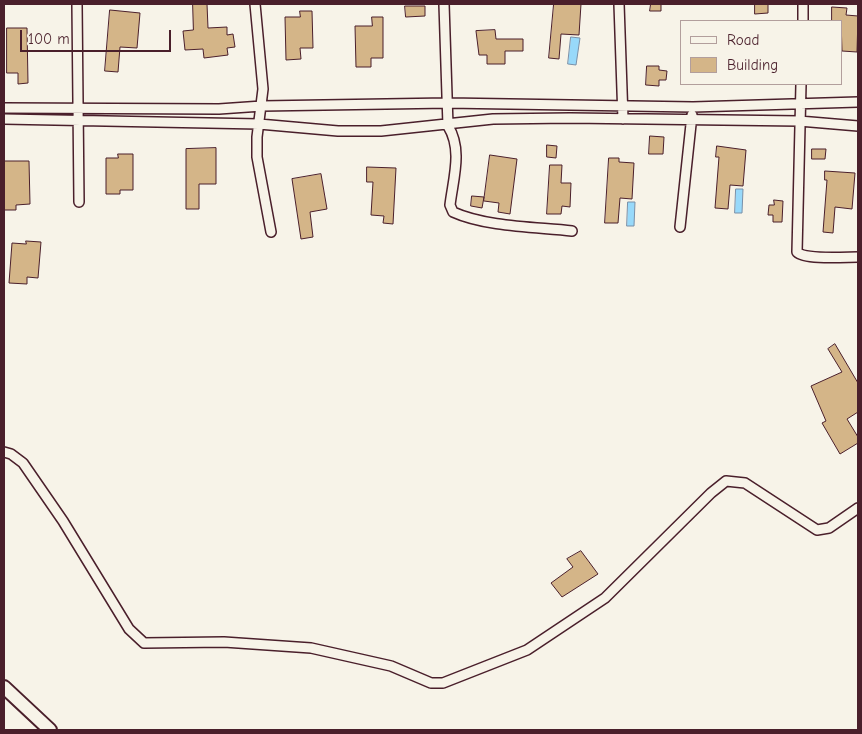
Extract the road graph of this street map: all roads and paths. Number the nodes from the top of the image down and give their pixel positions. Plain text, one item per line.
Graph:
1 (77, 4) edge
2 (255, 4) edge
3 (444, 4) edge
4 (619, 4) edge
5 (802, 4) edge
6 (803, 20) edge
7 (801, 85) edge
8 (858, 102) edge
9 (448, 103) junction
10 (800, 104) junction
11 (623, 105) junction
12 (262, 106) junction
13 (693, 106) junction
14 (4, 108) edge
15 (79, 108) junction
16 (4, 119) edge
17 (79, 119) junction
18 (623, 119) junction
19 (692, 121) junction
20 (799, 121) junction
21 (259, 124) junction
22 (448, 126) junction
23 (858, 126) edge
24 (79, 202) dead end
25 (680, 226) dead end
26 (572, 231) dead end
27 (271, 232) dead end
28 (858, 257) edge
29 (4, 452) edge
30 (858, 508) edge
31 (4, 687) edge
32 (50, 730) edge

1 - 15 street
2 - 12 street
3 - 9 street
4 - 11 street
5 - 6 street
7 - 10 street
8 - 10 street
9 - 11 street
9 - 12 street
9 - 22 street
10 - 13 street
10 - 20 street
11 - 13 street
11 - 18 street
12 - 15 street
12 - 21 street
13 - 19 street
14 - 15 street
15 - 17 street
16 - 17 street
17 - 21 street
17 - 24 street
18 - 19 street
18 - 22 street
19 - 20 street
19 - 25 street
20 - 23 street
20 - 28 street
21 - 22 street
21 - 27 street
22 - 26 street
29 - 30 street
31 - 32 main road

